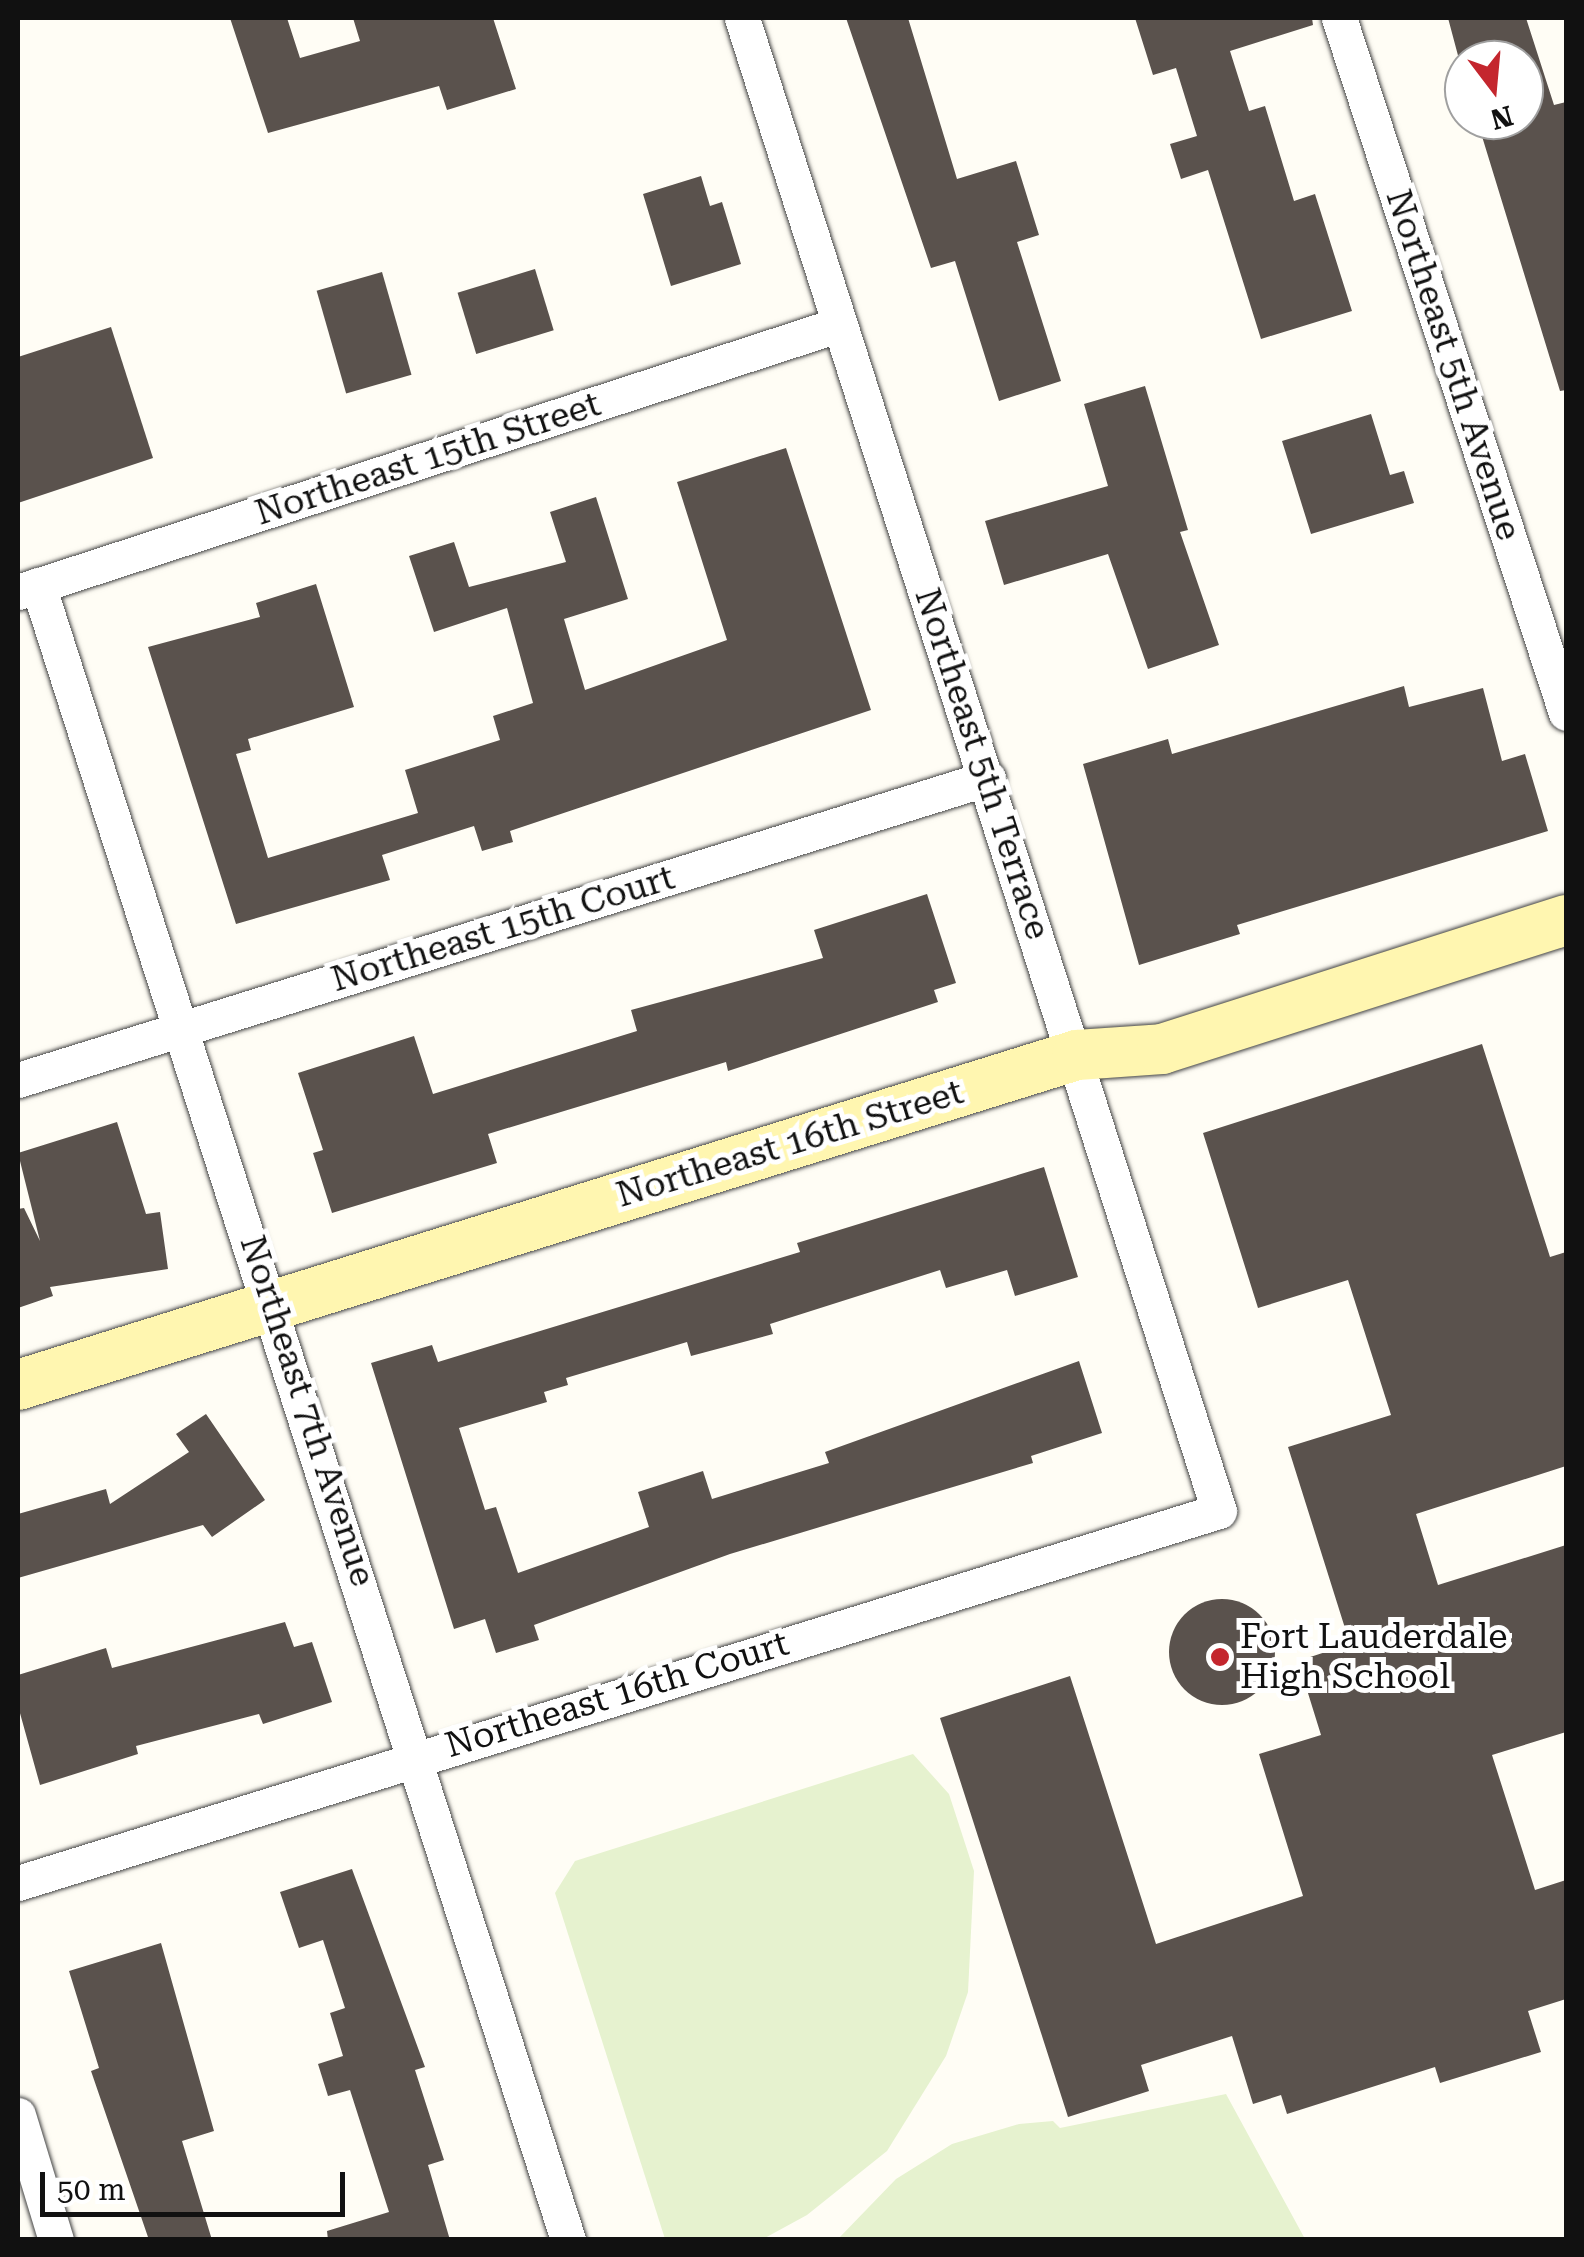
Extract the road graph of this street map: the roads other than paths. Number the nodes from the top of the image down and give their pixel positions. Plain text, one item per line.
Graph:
1 (742, 18) edge
2 (1339, 18) edge
3 (838, 326) junction
4 (28, 588) edge
5 (1566, 713) edge
6 (988, 778) junction
7 (1566, 920) edge
8 (186, 1027) junction
9 (1077, 1056) junction
10 (18, 1080) edge
11 (271, 1304) junction
12 (18, 1386) edge
13 (1219, 1511) joint
14 (419, 1755) junction
15 (18, 1883) edge
16 (18, 2115) edge
17 (56, 2240) edge
18 (568, 2240) edge

1 - 3 street, Northeast 5th Terrace
2 - 5 street, Northeast 5th Avenue
3 - 4 street, Northeast 15th Street
3 - 6 street, Northeast 5th Terrace
4 - 8 street, Northeast 7th Avenue
6 - 8 street, Northeast 15th Court
6 - 9 street, Northeast 5th Terrace
7 - 9 street, Northeast 16th Street
8 - 10 street, Northeast 15th Court
8 - 11 street, Northeast 7th Avenue
9 - 11 street, Northeast 16th Street
9 - 13 street, Northeast 5th Terrace
11 - 12 street, Northeast 16th Street
11 - 14 street, Northeast 7th Avenue
13 - 14 street, Northeast 16th Court
14 - 15 street, Northeast 16th Court
14 - 18 street, Northeast 7th Avenue
16 - 17 street

